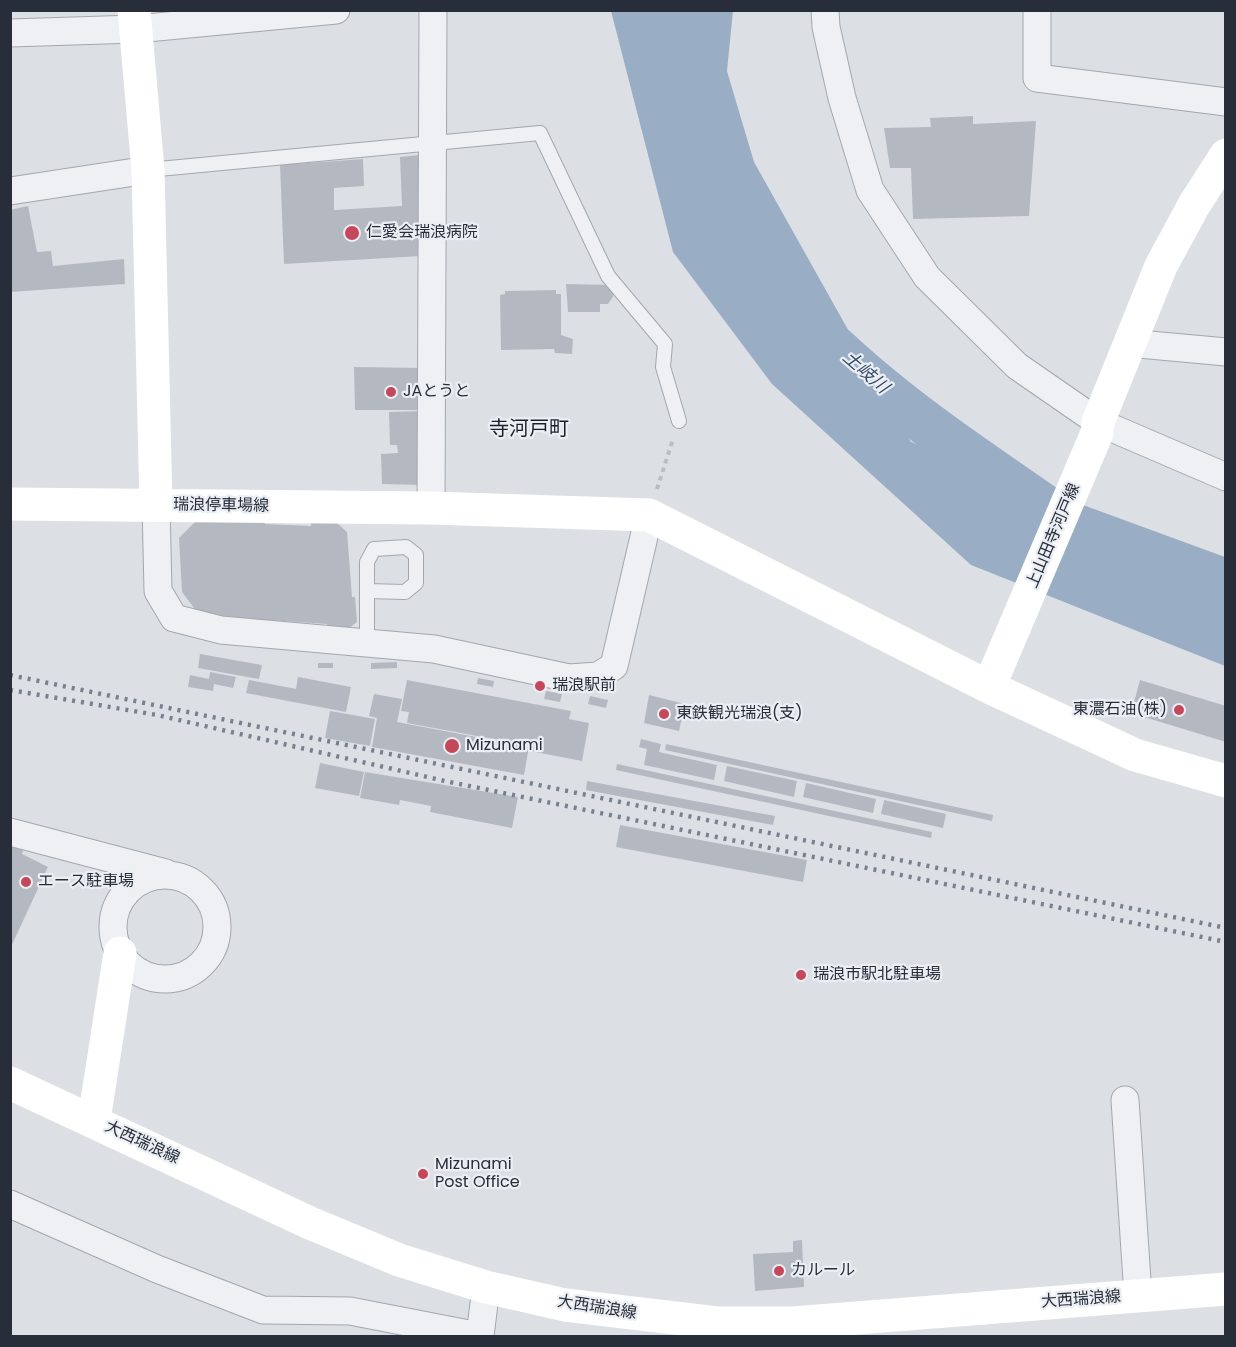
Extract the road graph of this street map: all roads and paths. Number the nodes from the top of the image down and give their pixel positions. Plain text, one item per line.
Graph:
1 (336, 10) edge
2 (433, 10) edge
3 (825, 10) edge
4 (1037, 10) edge
5 (135, 20) edge
6 (10, 33) edge
7 (1226, 102) edge
8 (433, 144) junction
9 (1226, 154) edge
10 (148, 170) junction
11 (10, 191) edge
12 (1128, 343) junction
13 (1226, 352) edge
14 (679, 421) joint
15 (1098, 427) junction
16 (1226, 477) edge
17 (10, 504) edge
18 (156, 505) junction
19 (431, 508) junction
20 (649, 514) junction
21 (367, 591) dead end
22 (367, 643) junction
23 (989, 687) junction
24 (1226, 781) edge
25 (10, 832) edge
26 (175, 876) junction
27 (120, 953) junction
28 (10, 1083) edge
29 (1125, 1100) dead end
30 (94, 1120) junction
31 (10, 1204) edge
32 (486, 1287) junction
33 (1226, 1288) edge
34 (1138, 1296) junction
35 (480, 1336) edge

1 - 5 street
2 - 8 street
3 - 15 street
4 - 7 street
5 - 6 street
5 - 10 main road
8 - 10 lane
8 - 14 lane
8 - 19 street
9 - 12 main road, 上山田寺河戸線
10 - 11 street
10 - 18 main road
12 - 13 street
12 - 15 main road, 上山田寺河戸線
14 - 20 path
15 - 16 street
15 - 23 main road, 上山田寺河戸線
17 - 18 main road, 瑞浪停車場線
18 - 19 main road, 瑞浪停車場線
18 - 22 street
19 - 20 main road, 瑞浪停車場線
20 - 22 street
20 - 23 main road
21 - 22 lane
23 - 24 main road
25 - 26 street
26 - 27 street
26 - 27 street
27 - 30 main road
28 - 30 main road, 大西瑞浪線
29 - 34 street
30 - 32 main road, 大西瑞浪線
31 - 35 street
32 - 34 main road, 大西瑞浪線
32 - 35 street
33 - 34 main road, 大西瑞浪線

